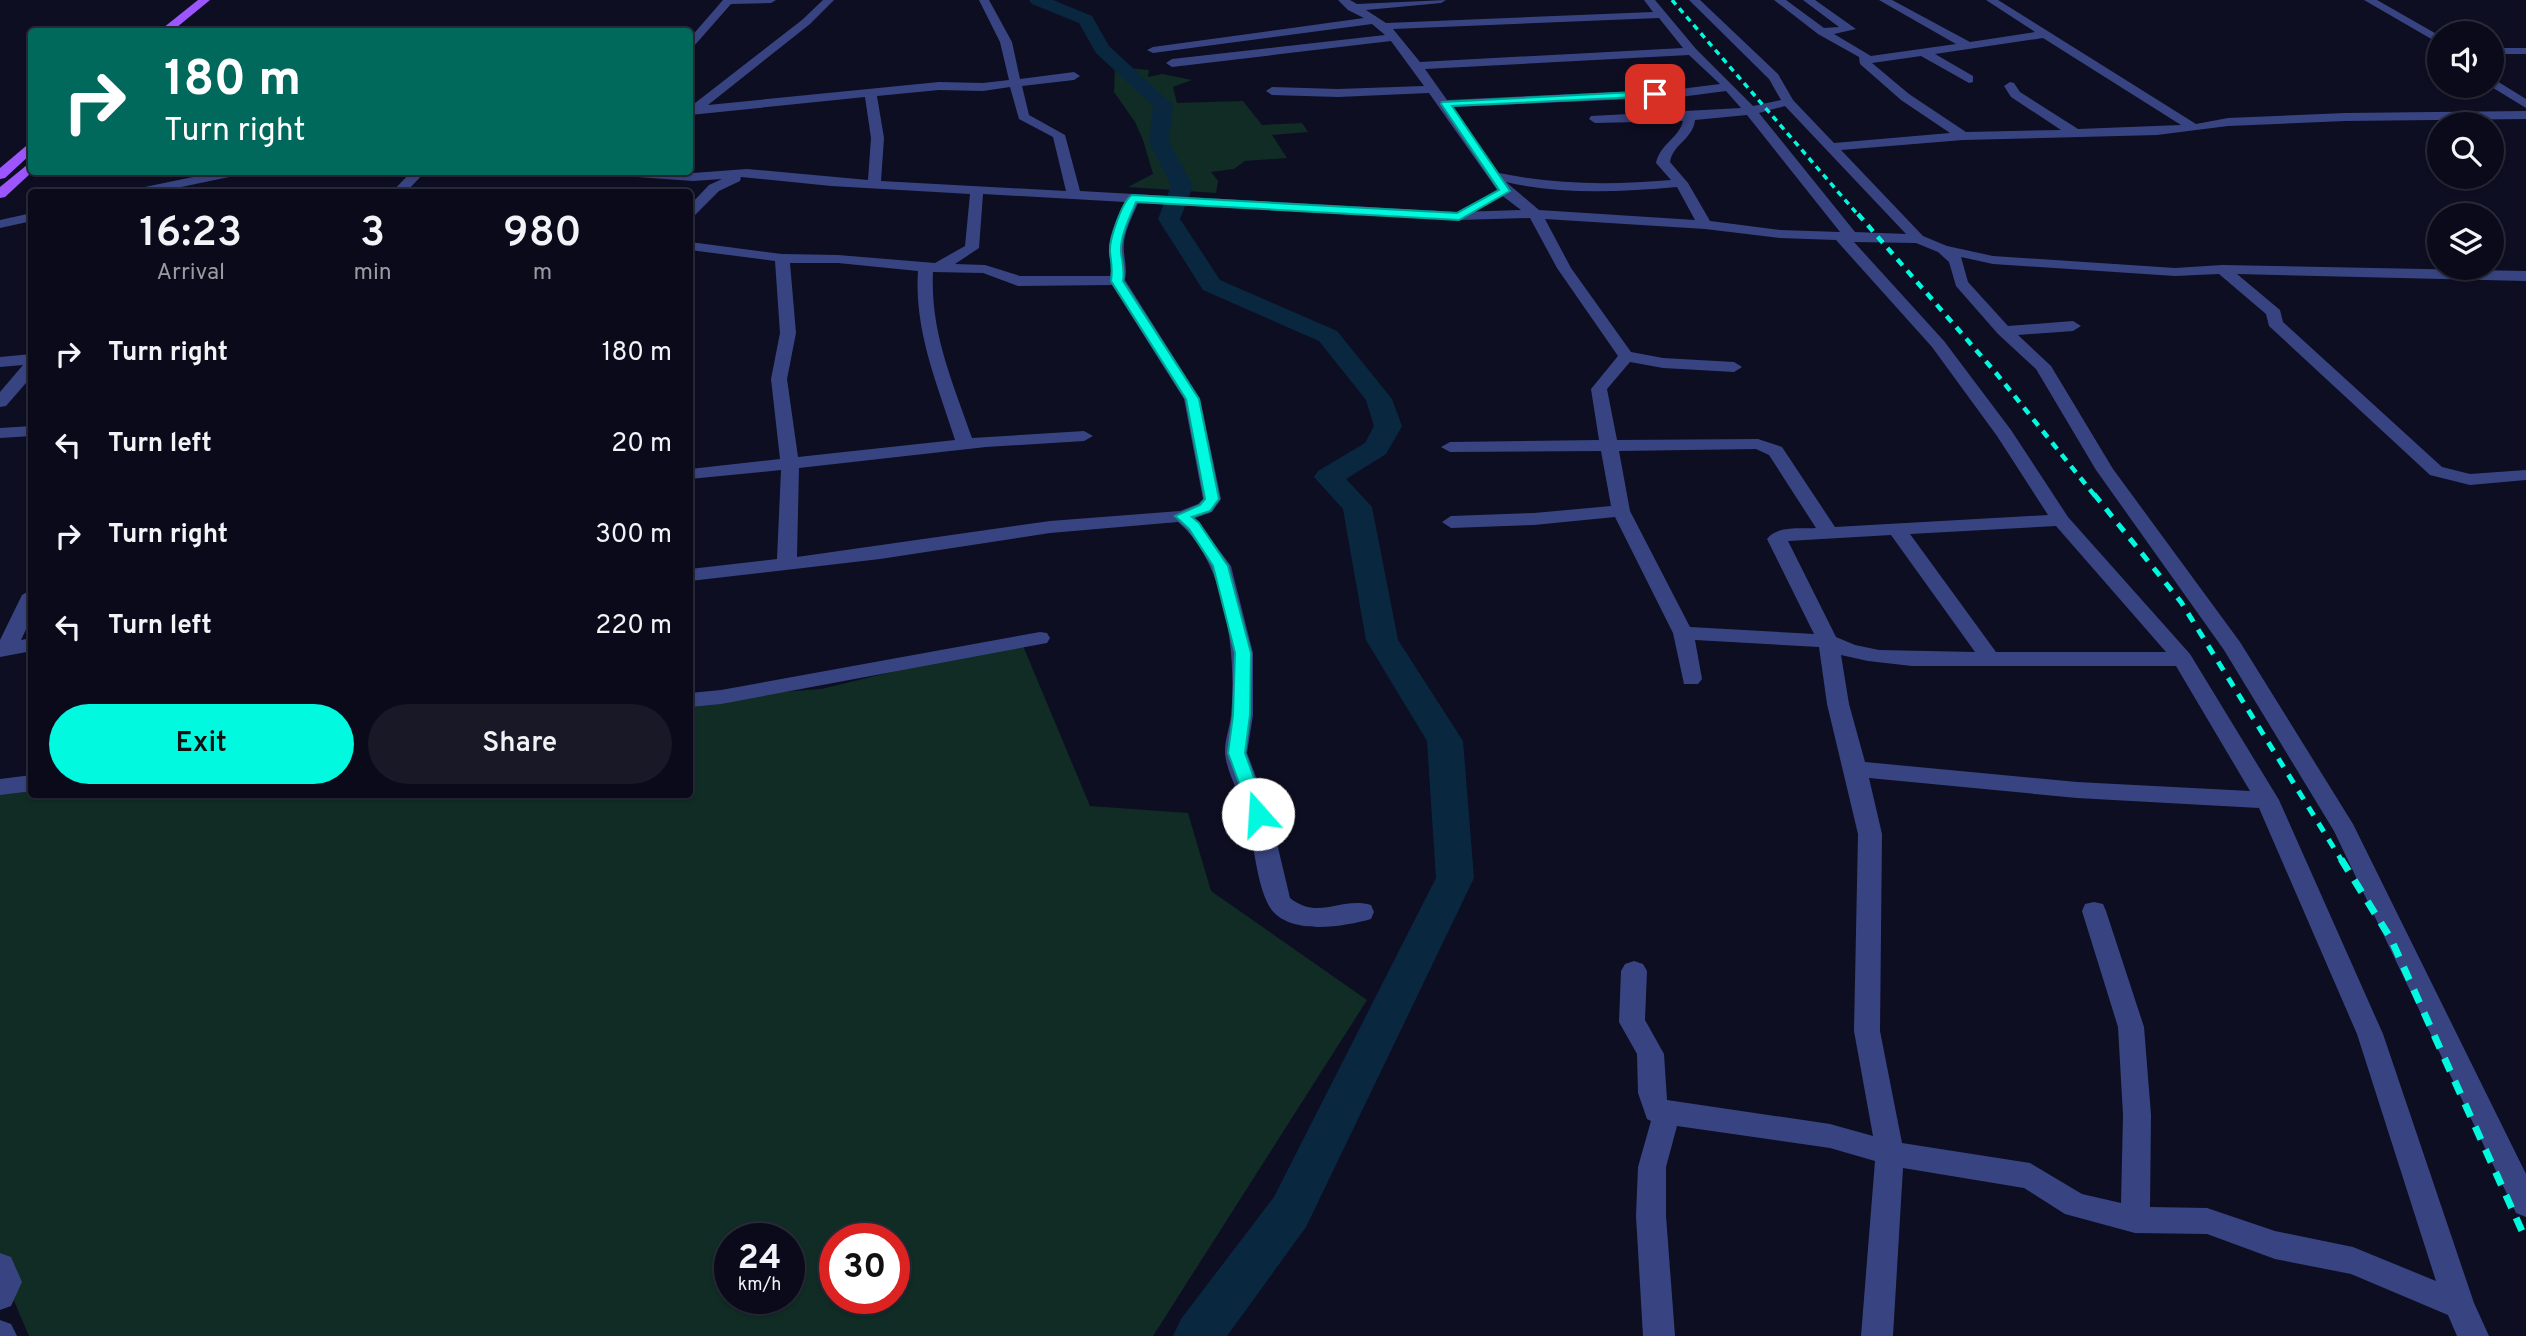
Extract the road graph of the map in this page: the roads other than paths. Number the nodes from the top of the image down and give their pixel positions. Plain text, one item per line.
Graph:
1 (771, 0) edge
2 (829, 0) edge
3 (984, 0) edge
4 (1441, 0) edge
5 (1649, 0) edge
6 (1694, 0) edge
7 (1779, 0) edge
8 (1808, 0) edge
9 (1884, 0) edge
10 (1991, 0) edge
11 (2369, 0) edge
12 (210, 3) edge
13 (1347, 4) edge
14 (1662, 15) junction
15 (1379, 23) junction
16 (169, 28) edge
17 (186, 28) edge
18 (1822, 32) junction
19 (2427, 33) edge
20 (2047, 34) junction
21 (1394, 37) junction
22 (693, 41) edge
23 (1967, 45) junction
24 (1153, 50) dead end
25 (1692, 51) junction
26 (2504, 51) edge
27 (2526, 51) edge
28 (1923, 52) junction
29 (1869, 60) junction
30 (1172, 63) dead end
31 (1417, 65) junction
32 (1074, 76) dead end
33 (1969, 79) dead end
34 (1016, 83) junction
35 (2010, 86) dead end
36 (1729, 87) junction
37 (1435, 89) junction
38 (2504, 90) edge
39 (1272, 91) dead end
40 (870, 92) junction
41 (1788, 102) junction
42 (1445, 104) junction
43 (2526, 104) edge
44 (693, 110) edge
45 (1750, 110) junction
46 (693, 111) edge
47 (2526, 115) edge
48 (1689, 116) junction
49 (1595, 119) dead end
50 (2194, 128) junction
51 (2075, 133) junction
52 (1963, 136) junction
53 (1830, 147) junction
54 (28, 149) edge
55 (28, 169) edge
56 (747, 173) junction
57 (0, 174) edge
58 (220, 175) edge
59 (415, 175) edge
60 (665, 175) edge
61 (1495, 176) junction
62 (693, 177) junction
63 (1681, 183) junction
64 (874, 184) junction
65 (714, 188) junction
66 (154, 189) edge
67 (403, 189) edge
68 (976, 190) junction
69 (1505, 191) junction
70 (0, 194) edge
71 (1074, 196) junction
72 (1132, 199) junction
73 (693, 209) edge
74 (1535, 214) junction
75 (1459, 216) junction
76 (28, 218) edge
77 (0, 224) edge
78 (1705, 225) junction
79 (1847, 238) junction
80 (1918, 239) junction
81 (693, 246) edge
82 (972, 248) junction
83 (1943, 249) junction
84 (782, 258) junction
85 (931, 267) junction
86 (985, 269) junction
87 (2222, 269) junction
88 (2526, 276) edge
89 (1117, 281) junction
90 (2073, 326) dead end
91 (2004, 331) junction
92 (1626, 356) junction
93 (28, 359) edge
94 (0, 362) edge
95 (1734, 367) dead end
96 (28, 370) edge
97 (0, 402) edge
98 (28, 431) edge
99 (0, 433) edge
100 (1084, 436) dead end
101 (965, 444) junction
102 (1608, 446) junction
103 (1450, 447) dead end
104 (790, 464) junction
105 (693, 474) edge
106 (2526, 475) edge
107 (1621, 510) junction
108 (1182, 516) junction
109 (2061, 520) junction
110 (1451, 522) dead end
111 (1897, 530) junction
112 (1829, 533) junction
113 (786, 562) junction
114 (693, 575) edge
115 (28, 602) edge
116 (1683, 633) junction
117 (1040, 638) dead end
118 (1828, 641) junction
119 (28, 645) edge
120 (3, 649) edge
121 (2183, 659) junction
122 (1991, 660) junction
123 (1691, 679) dead end
124 (693, 700) edge
125 (1856, 769) junction
126 (28, 784) edge
127 (0, 787) edge
128 (2267, 800) junction
129 (2094, 911) dead end
130 (1362, 912) dead end
131 (1634, 971) dead end
132 (1667, 1112) junction
133 (1890, 1153) junction
134 (2526, 1204) edge
135 (2135, 1220) junction
136 (0, 1266) edge
137 (0, 1296) edge
138 (2459, 1305) junction
139 (1659, 1336) edge
140 (1877, 1336) edge
141 (2473, 1336) edge

1 - 22 street
2 - 44 street
3 - 34 street
4 - 13 street
5 - 14 street
6 - 41 street
7 - 18 street
8 - 18 street
9 - 23 street
10 - 20 street
11 - 19 street
12 - 16 main road
12 - 17 main road
13 - 15 street
14 - 15 street
14 - 25 street
15 - 21 street
15 - 24 street
18 - 29 street
20 - 23 street
20 - 50 street
21 - 30 street
21 - 31 street
23 - 28 street
25 - 31 street
25 - 36 street
26 - 27 street
28 - 29 street
28 - 33 street
29 - 52 street
31 - 37 street
32 - 34 street
34 - 40 street
34 - 71 street
35 - 51 street
36 - 42 street
36 - 45 street
37 - 39 street
37 - 42 street
38 - 43 street
40 - 46 street
40 - 64 street
41 - 45 street
41 - 53 street
42 - 61 street
45 - 48 street
45 - 79 street
47 - 50 street
48 - 49 street
48 - 63 street
50 - 51 street
51 - 52 street
52 - 53 street
53 - 80 street
54 - 57 main road
55 - 70 main road
56 - 62 street
56 - 64 street
56 - 65 street
58 - 66 street
59 - 67 street
60 - 62 street
61 - 63 street
61 - 69 street
62 - 65 street
63 - 78 street
64 - 68 street
65 - 73 street
68 - 71 street
68 - 82 street
69 - 74 street
69 - 75 street
71 - 72 street
72 - 75 street
72 - 89 street
74 - 75 street
74 - 78 street
74 - 92 street
76 - 77 street
78 - 79 street
79 - 80 street
79 - 109 street
80 - 83 street
81 - 84 street
82 - 85 street
82 - 86 street
83 - 87 street
83 - 91 street
84 - 85 street
84 - 104 street
85 - 86 street
85 - 101 street
86 - 89 street
87 - 88 street
87 - 106 street
89 - 108 street
90 - 91 street
91 - 134 street
92 - 95 street
92 - 102 street
93 - 94 street
96 - 97 street
98 - 99 street
100 - 101 street
101 - 104 street
102 - 103 street
102 - 107 street
102 - 112 street
104 - 105 street
104 - 113 street
107 - 110 street
107 - 116 street
108 - 113 street
108 - 130 street
109 - 111 street
109 - 121 street
111 - 112 street
111 - 122 street
112 - 118 street
113 - 114 street
115 - 120 street
116 - 118 street
116 - 123 street
117 - 124 street
118 - 122 street
118 - 125 street
119 - 120 street
121 - 122 street
121 - 128 street
125 - 128 street
125 - 133 street
126 - 127 street
128 - 138 street
129 - 135 street
131 - 132 street
132 - 133 street
132 - 139 street
133 - 135 street
133 - 140 street
135 - 138 street
136 - 137 street
138 - 141 street

